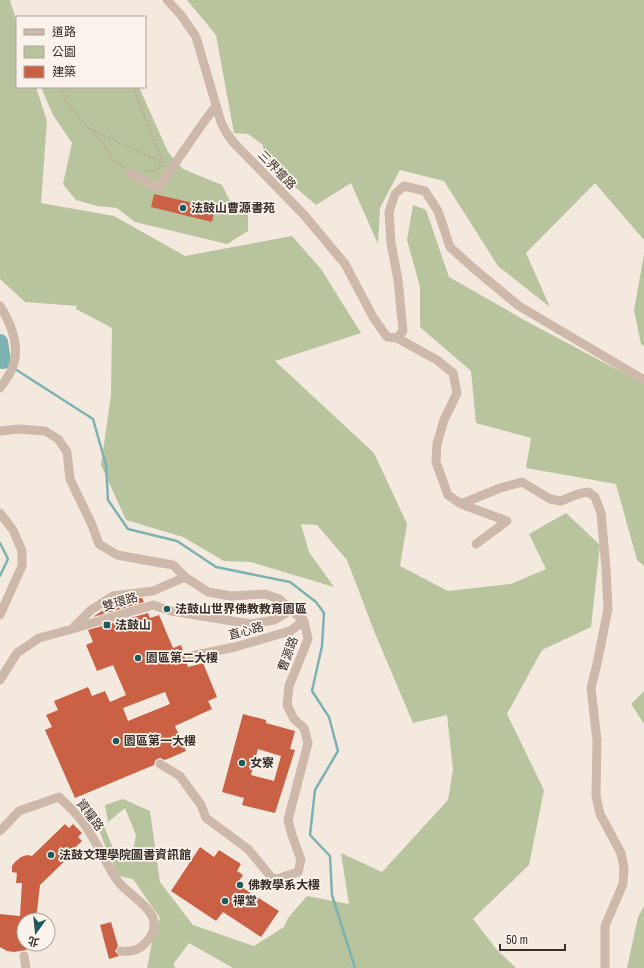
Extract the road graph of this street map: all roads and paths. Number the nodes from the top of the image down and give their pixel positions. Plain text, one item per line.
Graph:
1 (167, 0) edge
2 (60, 88) edge
3 (133, 88) edge
4 (216, 106) junction
5 (89, 128) junction
6 (163, 163) junction
7 (130, 173) junction
8 (0, 306) edge
9 (397, 338) junction
10 (644, 380) edge
11 (2, 385) edge
12 (0, 431) edge
13 (461, 504) junction
14 (0, 513) edge
15 (476, 544) dead end
16 (185, 577) junction
17 (153, 591) junction
18 (164, 608) junction
19 (290, 610) junction
20 (0, 615) edge
21 (304, 622) junction
22 (72, 629) junction
23 (191, 656) dead end
24 (0, 680) edge
25 (160, 764) dead end
26 (0, 831) edge
27 (121, 950) dead end
28 (24, 956) dead end
29 (26, 968) edge
30 (605, 968) edge

1 - 4 street, 三界壇路
2 - 5 path
3 - 6 path
4 - 7 street
4 - 9 street, 三界壇路
5 - 6 path
5 - 7 path
6 - 7 path
8 - 11 street
9 - 10 street
9 - 13 street, 三界壇路
12 - 16 street
13 - 15 street
13 - 30 street
14 - 20 street
16 - 17 street
16 - 19 street
17 - 18 street
17 - 22 street
18 - 19 street, 雙環路
18 - 22 street, 雙環路
19 - 21 street
21 - 23 street, 直心路
21 - 25 street, 曹源路
22 - 24 street, 雙環路
26 - 27 street, 資糧路
28 - 29 street

